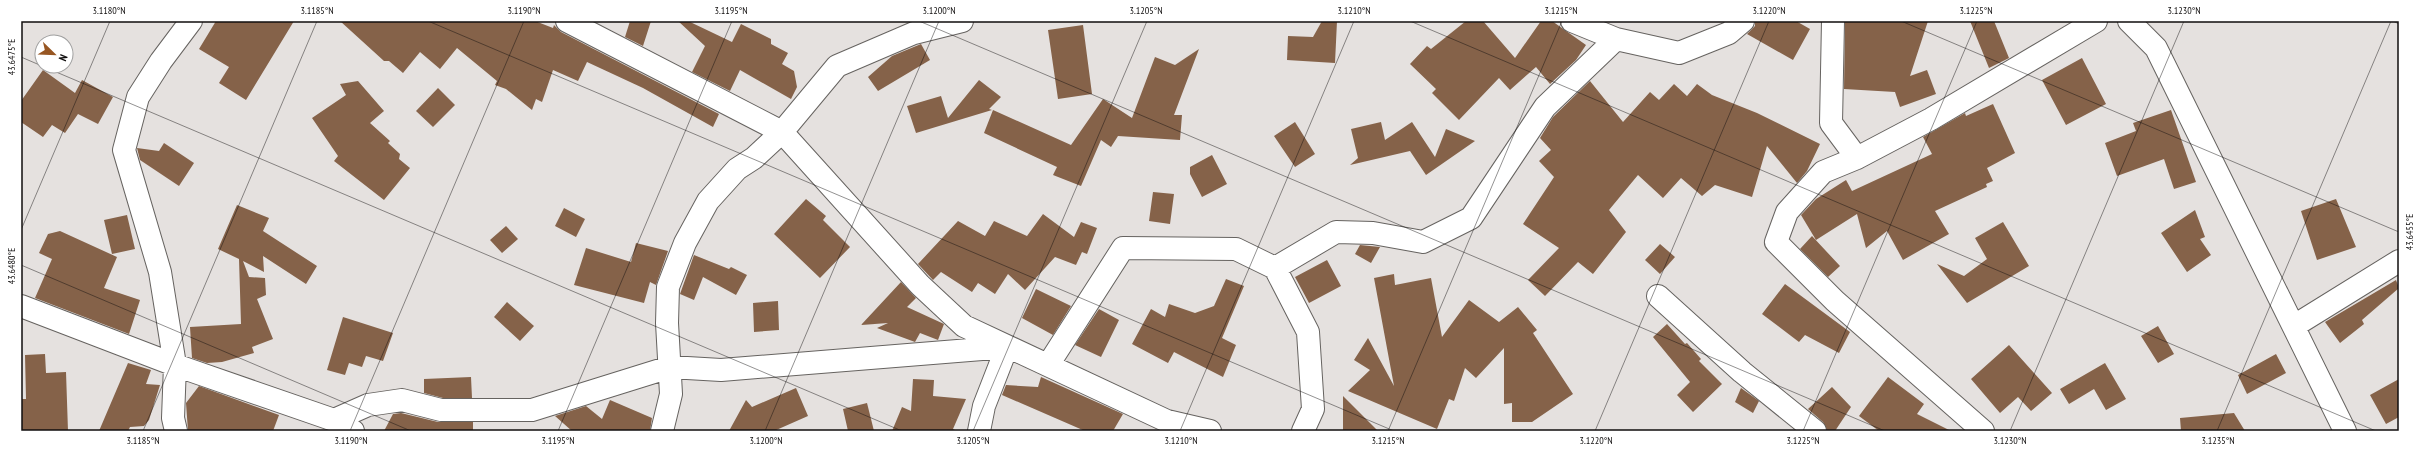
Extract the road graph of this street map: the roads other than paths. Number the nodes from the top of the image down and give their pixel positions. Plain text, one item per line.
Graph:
1 (191, 21) edge
2 (567, 21) edge
3 (962, 21) edge
4 (1572, 21) edge
5 (1743, 21) edge
6 (1833, 21) edge
7 (2096, 21) edge
8 (2129, 21) edge
9 (2154, 21) edge
10 (1616, 39) junction
11 (2156, 48) junction
12 (782, 132) junction
13 (1857, 158) junction
14 (2399, 261) edge
15 (1275, 268) junction
16 (1658, 296) dead end
17 (21, 306) edge
18 (2294, 326) junction
19 (1008, 347) junction
20 (175, 365) junction
21 (1048, 365) junction
22 (670, 367) junction
23 (343, 426) edge
24 (1164, 426) edge
25 (176, 431) edge
26 (662, 431) edge
27 (979, 431) edge
28 (1210, 431) edge
29 (1304, 431) edge
30 (1815, 431) edge
31 (1983, 431) edge
32 (2345, 431) edge

1 - 20 street
2 - 12 street
3 - 12 street
4 - 10 street
5 - 10 street
6 - 13 street
7 - 13 street
8 - 11 street
9 - 11 street
10 - 15 street
11 - 18 street
12 - 19 street
12 - 22 street
13 - 31 street
14 - 18 street
15 - 21 street
15 - 29 street
16 - 30 street
17 - 20 street
18 - 32 street
19 - 21 street
19 - 22 street
19 - 27 street
20 - 23 street
20 - 25 street
21 - 24 street
22 - 23 street
22 - 26 street
24 - 28 street

